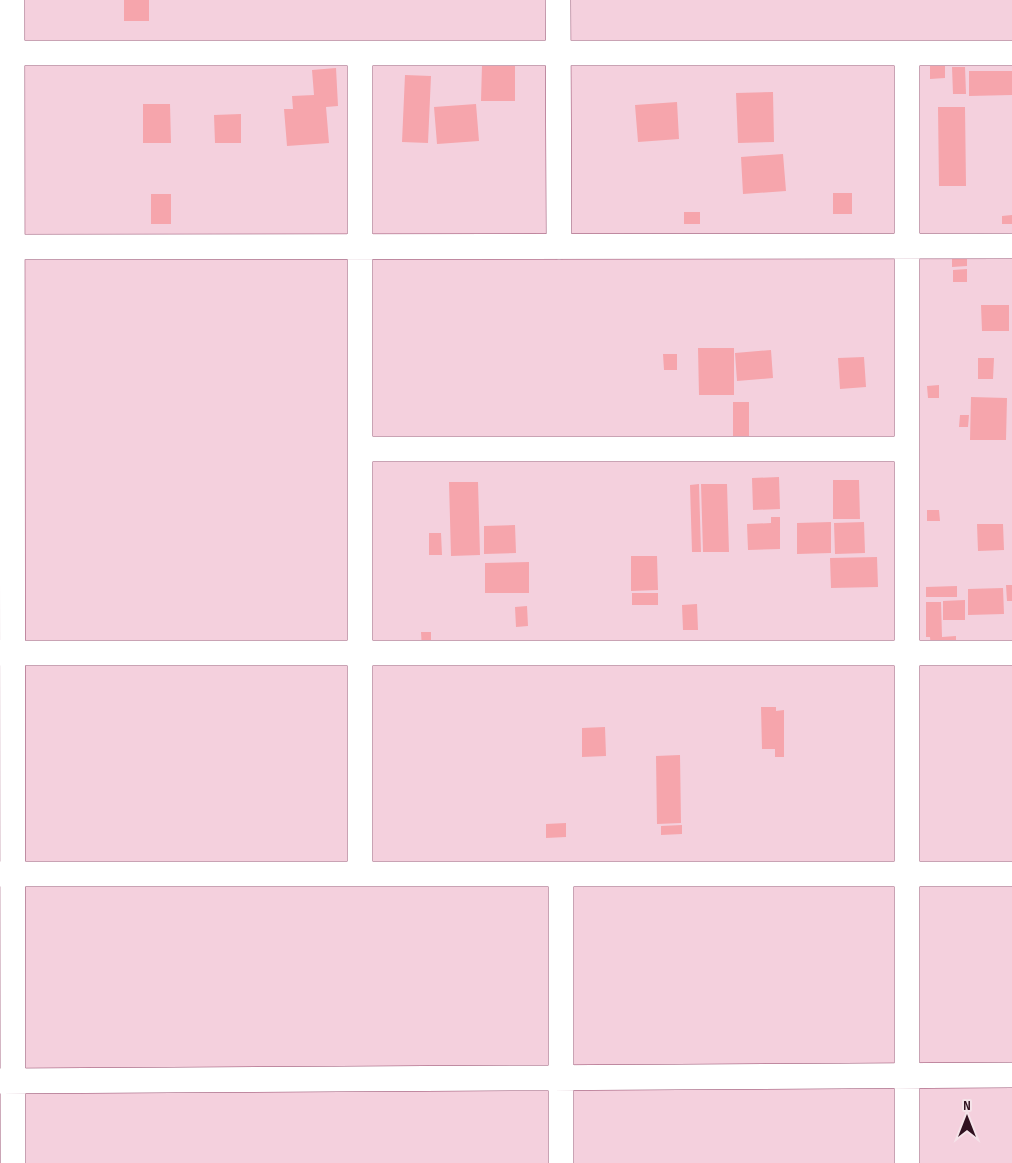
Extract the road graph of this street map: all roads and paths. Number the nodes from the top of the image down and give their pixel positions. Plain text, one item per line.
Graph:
1 (12, 0) edge
2 (558, 0) edge
3 (6, 53) edge
4 (360, 53) junction
5 (558, 53) junction
6 (907, 53) junction
7 (1012, 53) edge
8 (558, 246) junction
9 (907, 246) junction
10 (1012, 246) edge
11 (6, 247) edge
12 (360, 247) junction
13 (360, 449) junction
14 (907, 449) junction
15 (6, 653) edge
16 (360, 653) junction
17 (907, 653) junction
18 (1012, 653) edge
19 (6, 874) edge
20 (360, 874) junction
21 (561, 874) junction
22 (907, 874) junction
23 (1012, 874) edge
24 (907, 1075) junction
25 (1012, 1075) edge
26 (561, 1078) junction
27 (6, 1081) edge
28 (13, 1163) edge
29 (561, 1163) edge
30 (907, 1163) edge

1 - 3 street
2 - 5 street
3 - 4 street
3 - 11 street
4 - 5 street
4 - 12 street
5 - 6 street
5 - 8 street
6 - 7 street
6 - 9 street
8 - 9 street
8 - 12 street
9 - 10 street
9 - 14 street
11 - 12 street
11 - 15 street
12 - 13 street
13 - 14 street
13 - 16 street
14 - 17 street
15 - 16 street
15 - 19 street
16 - 17 street
16 - 20 street
17 - 18 street
17 - 22 street
19 - 20 street
19 - 27 street
20 - 21 street
21 - 22 street
21 - 26 street
22 - 23 street
22 - 24 street
24 - 25 street
24 - 26 street
24 - 30 street
26 - 27 street
26 - 29 street
27 - 28 street

